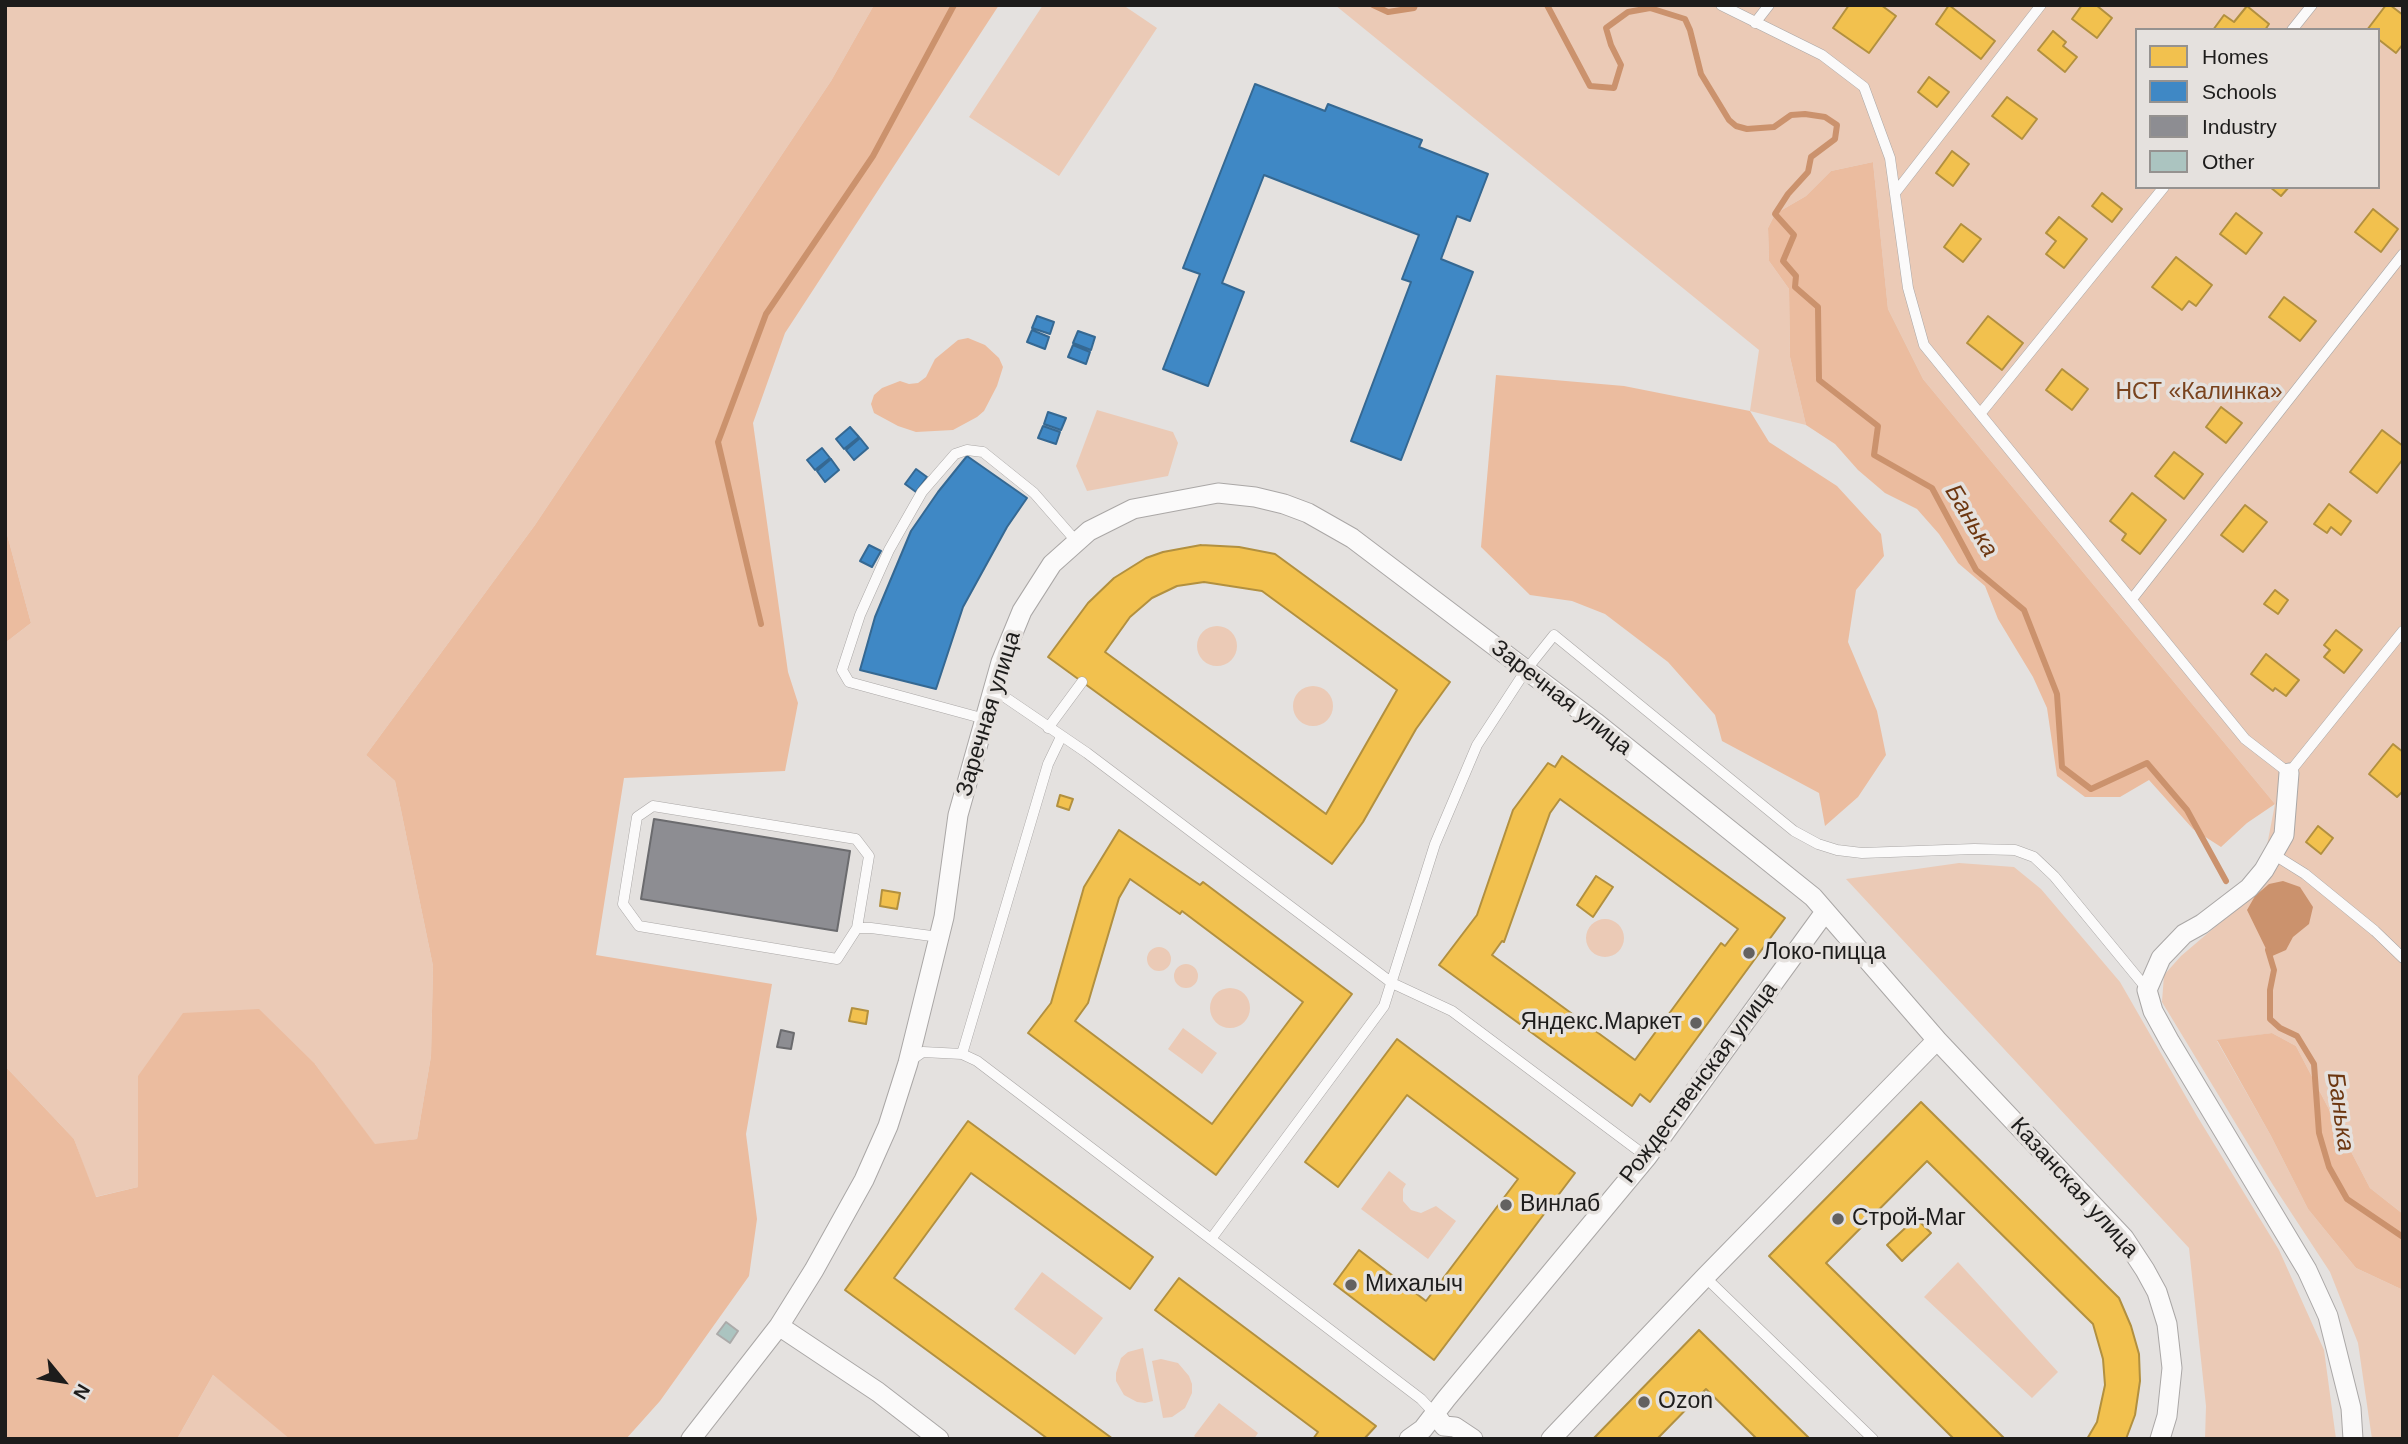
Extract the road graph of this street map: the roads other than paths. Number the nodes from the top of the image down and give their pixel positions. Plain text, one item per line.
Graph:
1 (1721, 5) edge
2 (1769, 5) edge
3 (2040, 5) edge
4 (2312, 5) edge
5 (1755, 23) junction
6 (2294, 28) edge
7 (2162, 189) edge
8 (1895, 193) junction
9 (2403, 254) edge
10 (1980, 414) junction
11 (1076, 541) junction
12 (2132, 599) junction
13 (2403, 631) edge
14 (1526, 670) junction
15 (1083, 682) dead end
16 (993, 689) junction
17 (985, 719) junction
18 (1048, 728) junction
19 (1061, 737) junction
20 (2289, 773) junction
21 (2273, 854) junction
22 (1825, 912) junction
23 (857, 928) junction
24 (939, 937) junction
25 (2403, 958) edge
26 (1884, 978) joint
27 (1392, 983) junction
28 (2147, 990) junction
29 (1937, 1040) junction
30 (962, 1054) junction
31 (908, 1063) junction
32 (1647, 1157) junction
33 (1211, 1239) junction
34 (1705, 1277) junction
35 (779, 1326) junction
36 (1435, 1414) junction
37 (691, 1439) edge
38 (939, 1439) edge
39 (1409, 1439) edge
40 (1473, 1439) edge
41 (1551, 1439) edge
42 (1873, 1439) edge
43 (2160, 1439) edge
44 (2353, 1439) edge

1 - 5 lane
2 - 5 lane
3 - 8 lane
4 - 6 lane
5 - 8 lane
7 - 10 lane
8 - 10 lane
9 - 12 lane
10 - 12 lane
11 - 14 street, Заречная улица
11 - 16 street, Заречная улица
11 - 17 lane
12 - 20 lane
13 - 20 lane
14 - 22 street, Заречная улица
14 - 27 lane
14 - 28 lane
15 - 18 lane
16 - 17 street, Заречная улица
16 - 18 lane
17 - 24 street, Заречная улица
18 - 19 lane
19 - 27 lane
19 - 30 lane
20 - 21 street
21 - 25 lane
21 - 28 street
22 - 26 street, Заречная улица
22 - 32 street, Рождественская улица
23 - 23 lane
23 - 24 lane
24 - 31 street, Заречная улица
26 - 29 street, Казанская улица
27 - 32 lane
27 - 33 lane
28 - 44 street
29 - 34 street
29 - 43 street, Казанская улица
30 - 31 lane
30 - 33 lane
31 - 35 street, Заречная улица
32 - 36 street, Рождественская улица
33 - 36 lane
34 - 41 street
34 - 42 lane
35 - 37 street, Заречная улица
35 - 38 street
36 - 39 street, Рождественская улица
36 - 40 street

